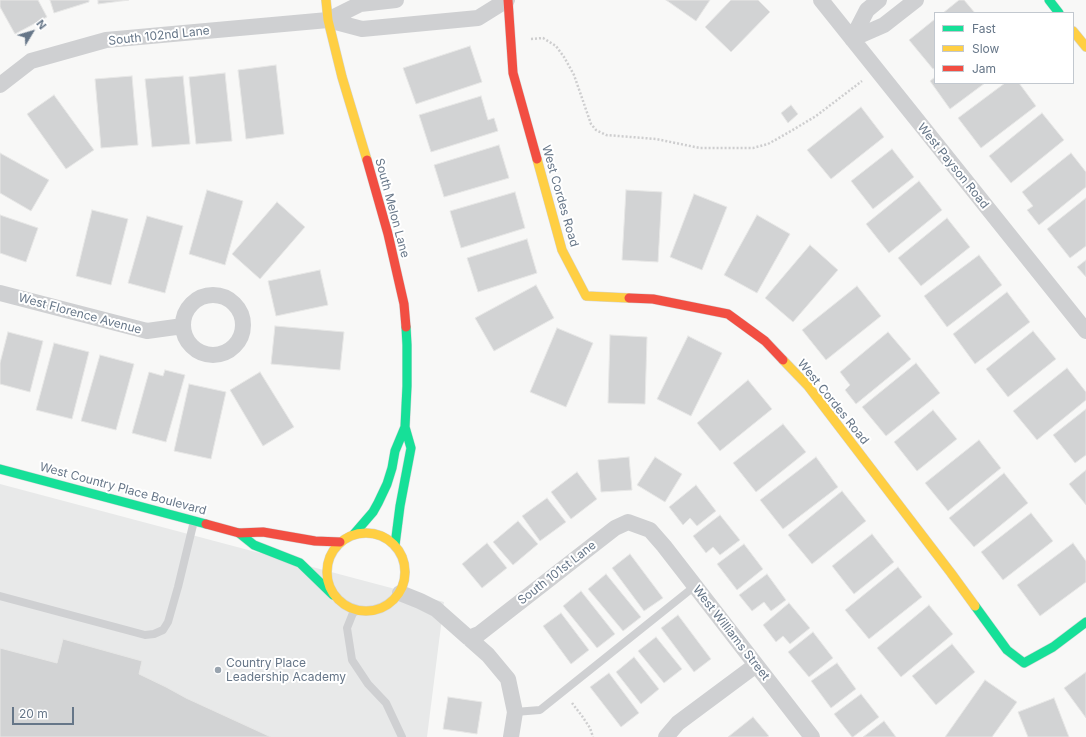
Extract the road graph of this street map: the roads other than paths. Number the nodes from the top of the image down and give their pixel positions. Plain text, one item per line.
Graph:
1 (326, 0) edge
2 (396, 0) edge
3 (508, 0) edge
4 (821, 0) edge
5 (879, 0) edge
6 (916, 0) edge
7 (1049, 0) edge
8 (1058, 12) edge
9 (328, 20) junction
10 (1074, 31) edge
11 (852, 39) junction
12 (1086, 47) edge
13 (0, 85) edge
14 (0, 293) edge
15 (183, 326) dead end
16 (1086, 331) edge
17 (406, 427) junction
18 (0, 469) edge
19 (194, 520) junction
20 (650, 530) joint
21 (239, 533) junction
22 (354, 534) junction
23 (340, 542) junction
24 (395, 545) junction
25 (695, 586) junction
26 (400, 593) junction
27 (0, 596) edge
28 (336, 598) junction
29 (357, 610) junction
30 (1086, 622) edge
31 (469, 638) junction
32 (756, 665) junction
33 (515, 712) junction
34 (402, 737) edge
35 (511, 737) edge
36 (666, 737) edge
37 (812, 737) edge

1 - 9 street, South Melon Lane
2 - 9 street, South 102nd Lane
3 - 9 street, South 102nd Lane
3 - 30 street, West Cordes Road
4 - 11 street, West Payson Road
5 - 11 street
6 - 11 street
7 - 8 street
9 - 13 street, South 102nd Lane
9 - 17 street, South Melon Lane
10 - 12 street
11 - 16 street, West Payson Road
14 - 15 street, West Florence Avenue
17 - 22 street, South Melon Lane
17 - 24 street, South Melon Lane
18 - 19 street, West Country Place Boulevard
19 - 21 street, West Country Place Boulevard
19 - 27 lane
20 - 25 street, West Williams Street
20 - 31 street, South 101st Lane
21 - 23 street, West Country Place Boulevard
21 - 28 street, West Country Place Boulevard
22 - 23 street
22 - 24 street
23 - 28 street
24 - 26 street
25 - 32 street, West Williams Street
25 - 33 lane
26 - 29 street
26 - 31 street
28 - 29 street
29 - 34 lane
31 - 33 street
32 - 36 street
32 - 37 street, West Williams Street
33 - 35 street

